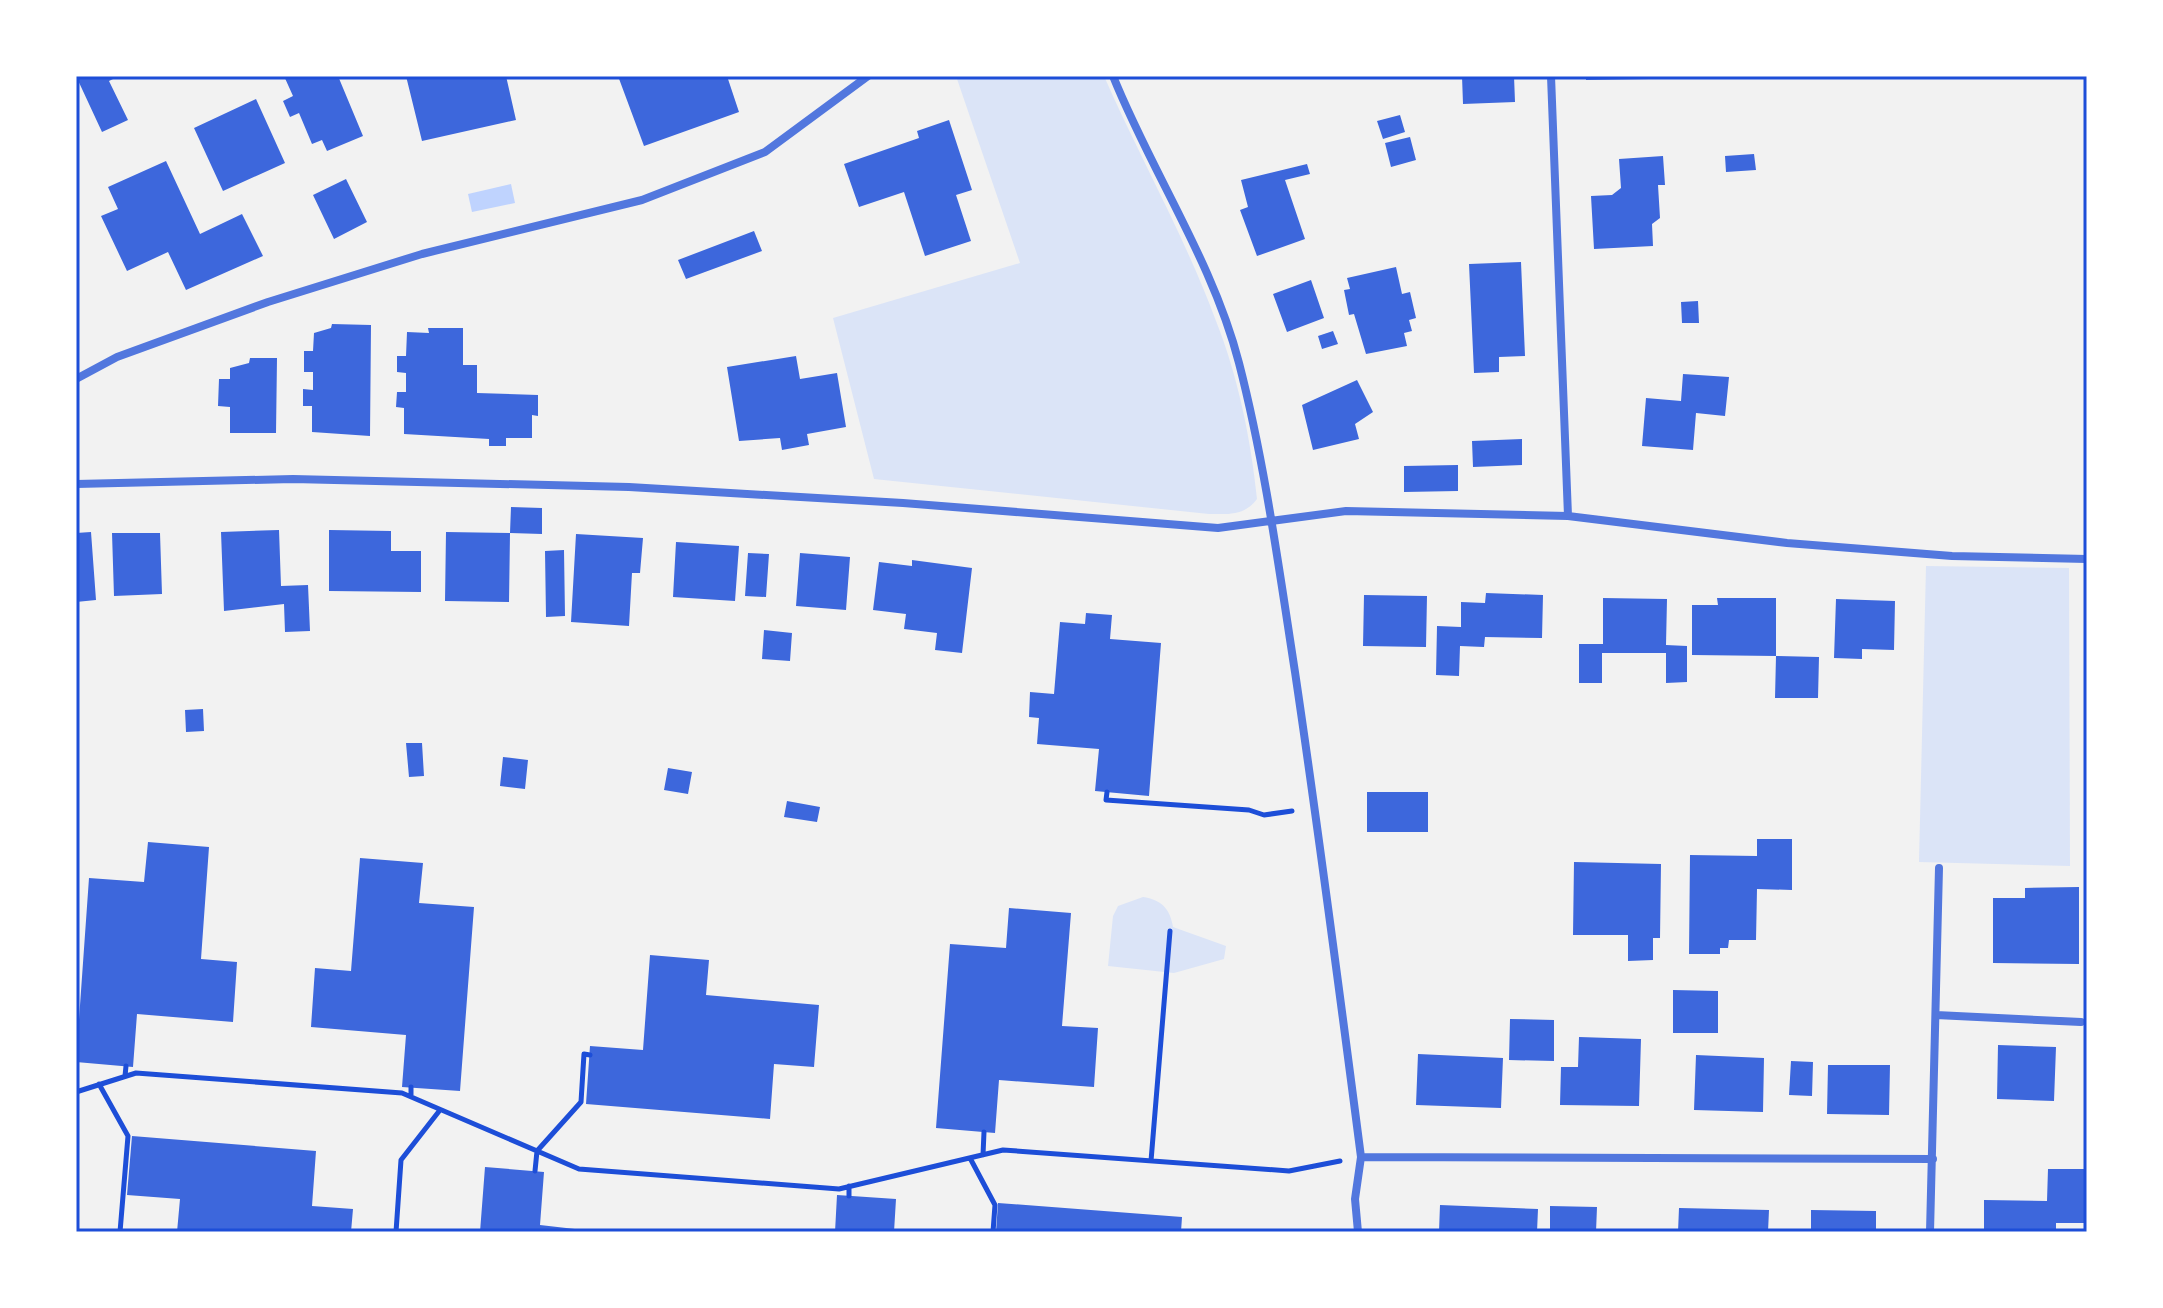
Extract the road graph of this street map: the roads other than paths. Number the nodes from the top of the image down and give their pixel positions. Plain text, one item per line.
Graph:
1 (868, 76) edge
2 (1113, 76) edge
3 (1551, 76) edge
4 (76, 379) edge
5 (76, 484) edge
6 (1568, 516) junction
7 (1270, 519) junction
8 (2087, 559) edge
9 (1939, 868) dead end
10 (1936, 1015) junction
11 (2081, 1022) dead end
12 (1361, 1157) junction
13 (1933, 1159) junction
14 (1358, 1232) edge
15 (1930, 1232) edge

1 - 4 street
2 - 7 street
3 - 6 street
5 - 7 street
6 - 7 street
6 - 8 street
7 - 12 street
9 - 10 street
10 - 11 street
10 - 13 street
12 - 13 street
12 - 14 street
13 - 15 street

